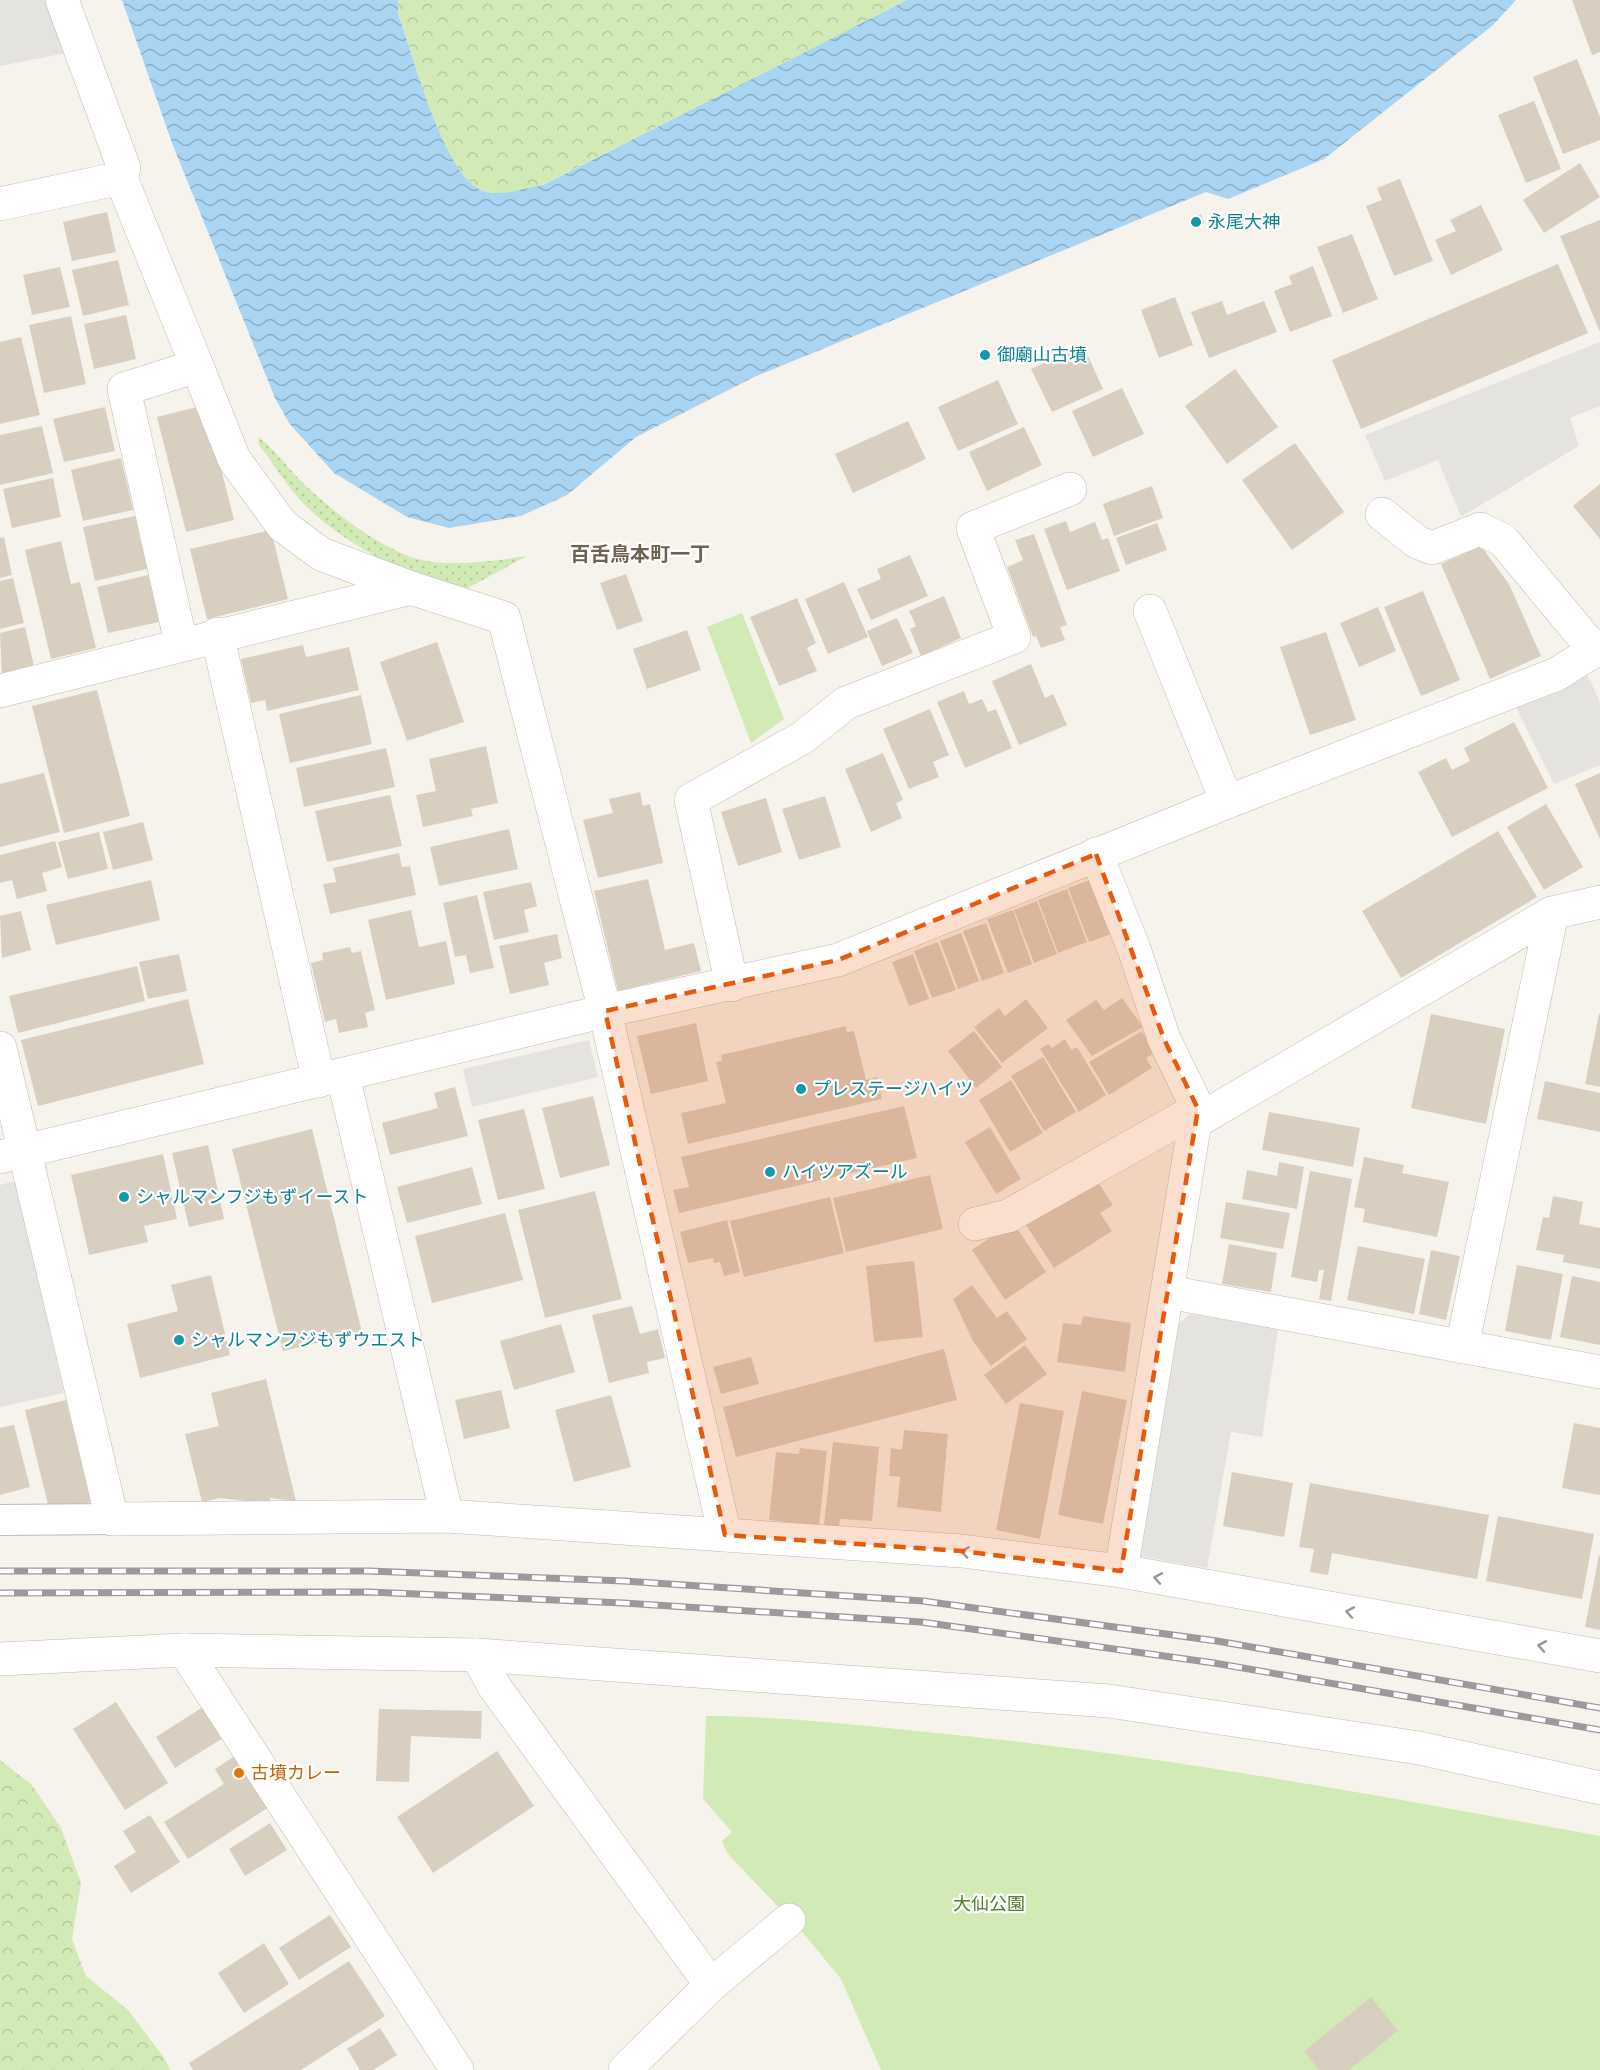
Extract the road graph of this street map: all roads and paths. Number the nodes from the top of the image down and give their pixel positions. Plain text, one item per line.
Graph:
1 (62, 0) edge
2 (121, 178) junction
3 (0, 204) edge
4 (197, 366) junction
5 (1070, 489) dead end
6 (1382, 514) dead end
7 (411, 588) junction
8 (1150, 611) dead end
9 (218, 634) junction
10 (181, 643) junction
11 (1597, 649) edge
12 (0, 691) edge
13 (1227, 802) junction
14 (1096, 854) junction
15 (1600, 902) edge
16 (1551, 913) junction
17 (732, 985) junction
18 (605, 1011) junction
19 (0, 1048) edge
20 (331, 1078) junction
21 (1197, 1115) junction
22 (12, 1154) edge
23 (975, 1224) dead end
24 (1168, 1292) junction
25 (1462, 1347) junction
26 (1600, 1372) edge
27 (447, 1516) junction
28 (112, 1519) junction
29 (0, 1520) edge
30 (725, 1535) junction
31 (1121, 1571) junction
32 (184, 1650) junction
33 (477, 1655) junction
34 (1600, 1656) edge
35 (0, 1659) edge
36 (1600, 1788) edge
37 (789, 1920) dead end
38 (711, 1984) junction
39 (457, 2070) edge
40 (625, 2070) edge

1 - 2 street
2 - 3 street
2 - 4 street
4 - 7 street
4 - 10 street
5 - 17 street
6 - 11 street
7 - 9 street
7 - 18 street
8 - 13 street
9 - 10 street
9 - 20 street
10 - 12 street
11 - 13 street
13 - 14 street
14 - 17 street
14 - 21 street
15 - 16 street
16 - 21 street
16 - 25 street
17 - 18 street
18 - 20 street
18 - 30 street
19 - 22 street
20 - 22 street
20 - 27 street
21 - 23 street
21 - 24 street
22 - 28 street
24 - 25 street
24 - 31 street
25 - 26 street
27 - 28 street
27 - 30 street
28 - 29 street
31 -> 30 street
34 -> 31 street
32 - 33 street
32 - 35 street
32 - 39 street
33 - 36 street
33 - 38 street
37 - 38 street
38 - 40 street

